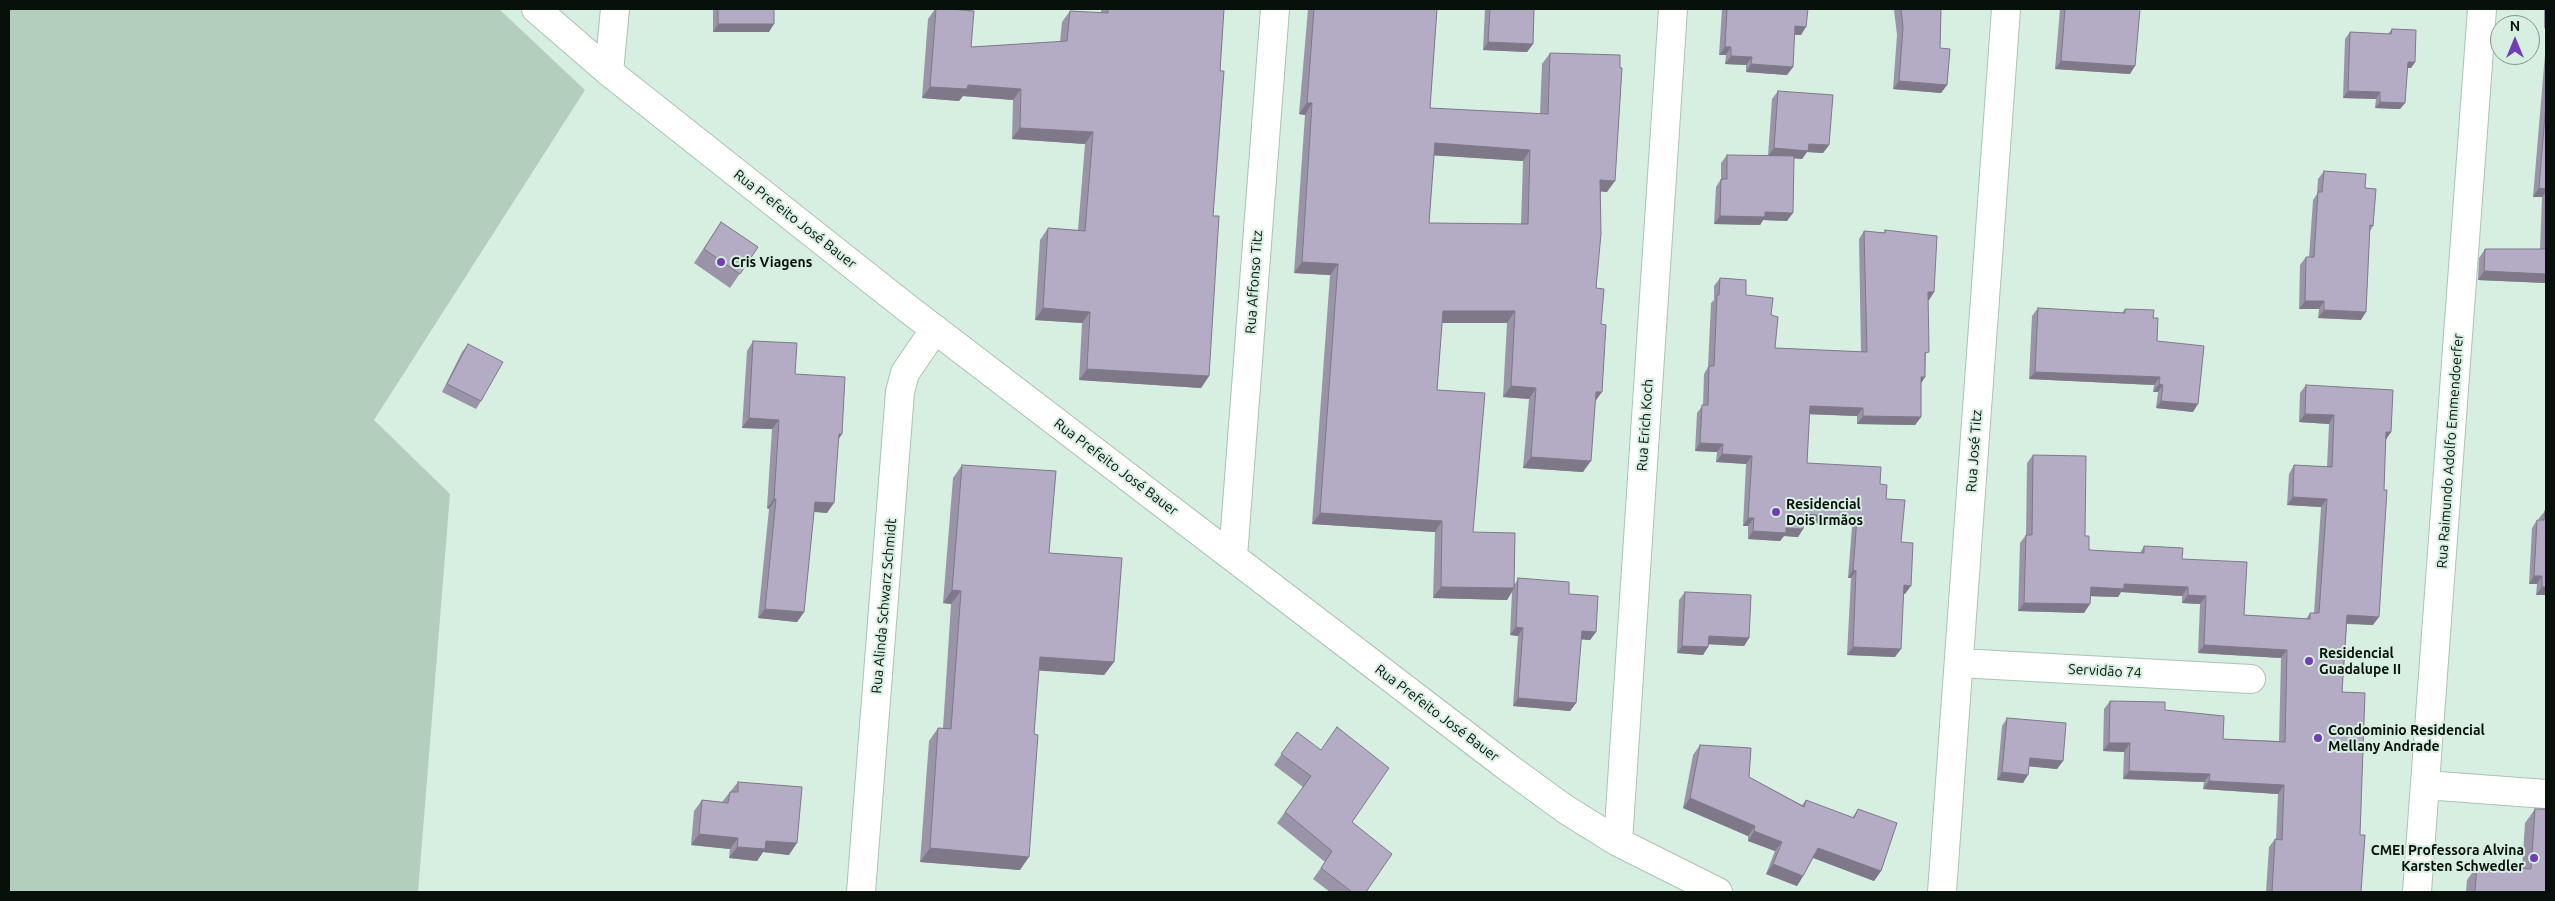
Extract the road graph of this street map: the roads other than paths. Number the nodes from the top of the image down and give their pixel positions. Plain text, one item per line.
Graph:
1 (536, 9) edge
2 (615, 9) edge
3 (1275, 9) edge
4 (1673, 9) edge
5 (2006, 9) edge
6 (2482, 9) edge
7 (609, 72) junction
8 (935, 329) junction
9 (1233, 556) junction
10 (1959, 663) junction
11 (2251, 679) dead end
12 (2425, 785) junction
13 (2546, 794) edge
14 (1618, 842) junction
15 (861, 892) edge
16 (1718, 892) edge
17 (1942, 892) edge
18 (2417, 892) edge

1 - 7 street, Rua Prefeito José Bauer
2 - 7 street
3 - 9 street, Rua Affonso Titz
4 - 14 street, Rua Erich Koch
5 - 10 street, Rua José Titz
6 - 12 street, Rua Raimundo Adolfo Emmendoerfer
7 - 8 street, Rua Prefeito José Bauer
8 - 9 street, Rua Prefeito José Bauer
8 - 15 street, Rua Alinda Schwarz Schmidt
9 - 14 street, Rua Prefeito José Bauer
10 - 11 street, Servidão 74
10 - 17 street, Rua José Titz
12 - 13 street
12 - 18 street, Rua Raimundo Adolfo Emmendoerfer
14 - 16 street, Rua Prefeito José Bauer

